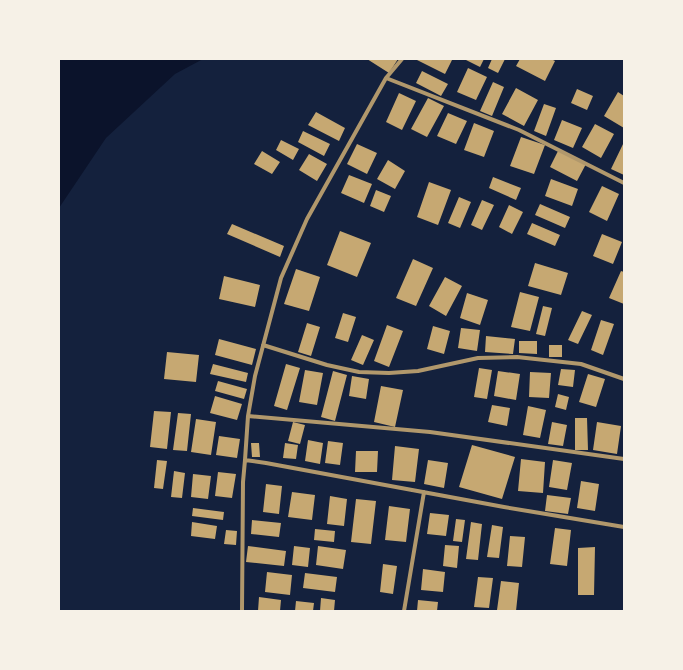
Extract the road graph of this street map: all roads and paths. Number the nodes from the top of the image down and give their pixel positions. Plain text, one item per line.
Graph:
1 (402, 59) edge
2 (386, 78) junction
3 (624, 183) edge
4 (263, 345) junction
5 (624, 379) edge
6 (248, 416) junction
7 (624, 459) edge
8 (245, 460) junction
9 (424, 492) junction
10 (624, 527) edge
11 (242, 611) edge
12 (404, 611) edge

1 - 2 street
2 - 3 street
2 - 4 street
4 - 5 street
4 - 6 street
6 - 7 street
6 - 8 street
8 - 9 street
8 - 11 street
9 - 10 street
9 - 12 street

